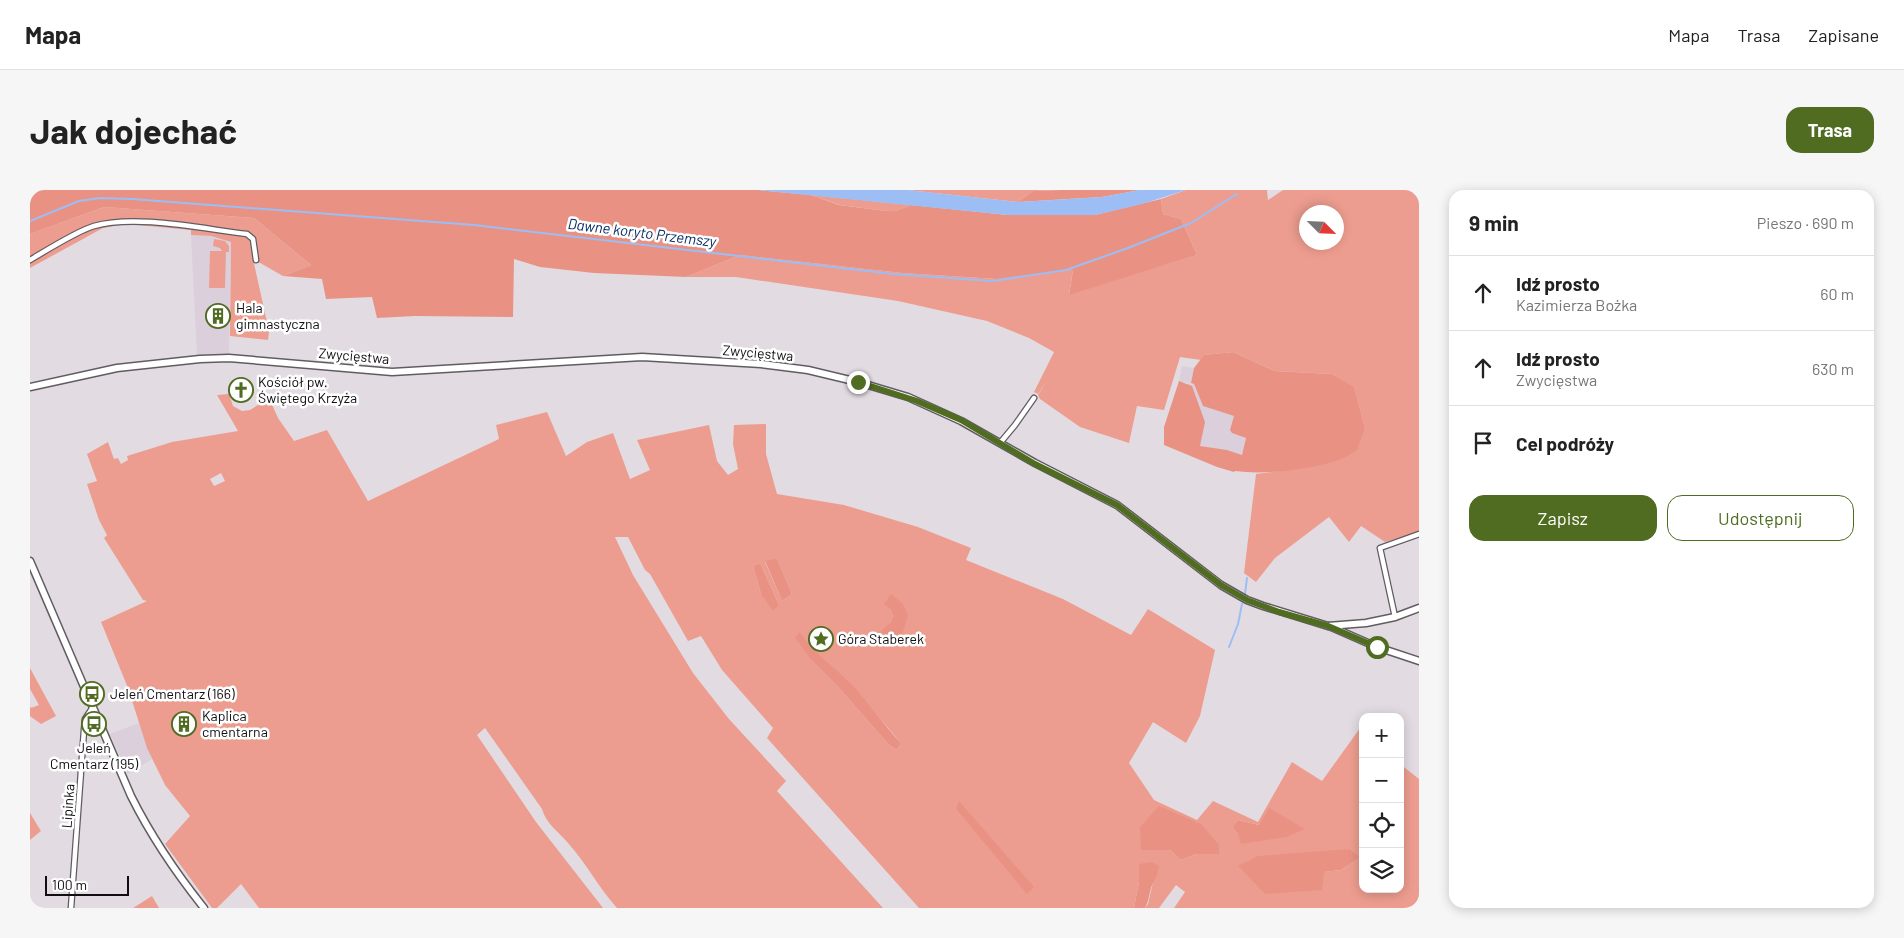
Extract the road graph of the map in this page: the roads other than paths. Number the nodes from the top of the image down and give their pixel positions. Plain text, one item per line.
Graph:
1 (30, 260) edge
2 (256, 260) dead end
3 (30, 387) edge
4 (1034, 398) dead end
5 (1000, 443) junction
6 (1419, 534) edge
7 (30, 560) edge
8 (1419, 608) edge
9 (1395, 617) junction
10 (1328, 626) junction
11 (1419, 661) edge
12 (93, 707) junction
13 (70, 908) edge
14 (204, 908) edge

1 - 2 street
3 - 5 street, Zwycięstwa
4 - 5 street
5 - 10 street, Zwycięstwa
6 - 9 street
7 - 12 street
8 - 9 street, Zwycięstwa
9 - 10 street, Zwycięstwa
10 - 11 street
12 - 13 street, Lipinka
12 - 14 street

